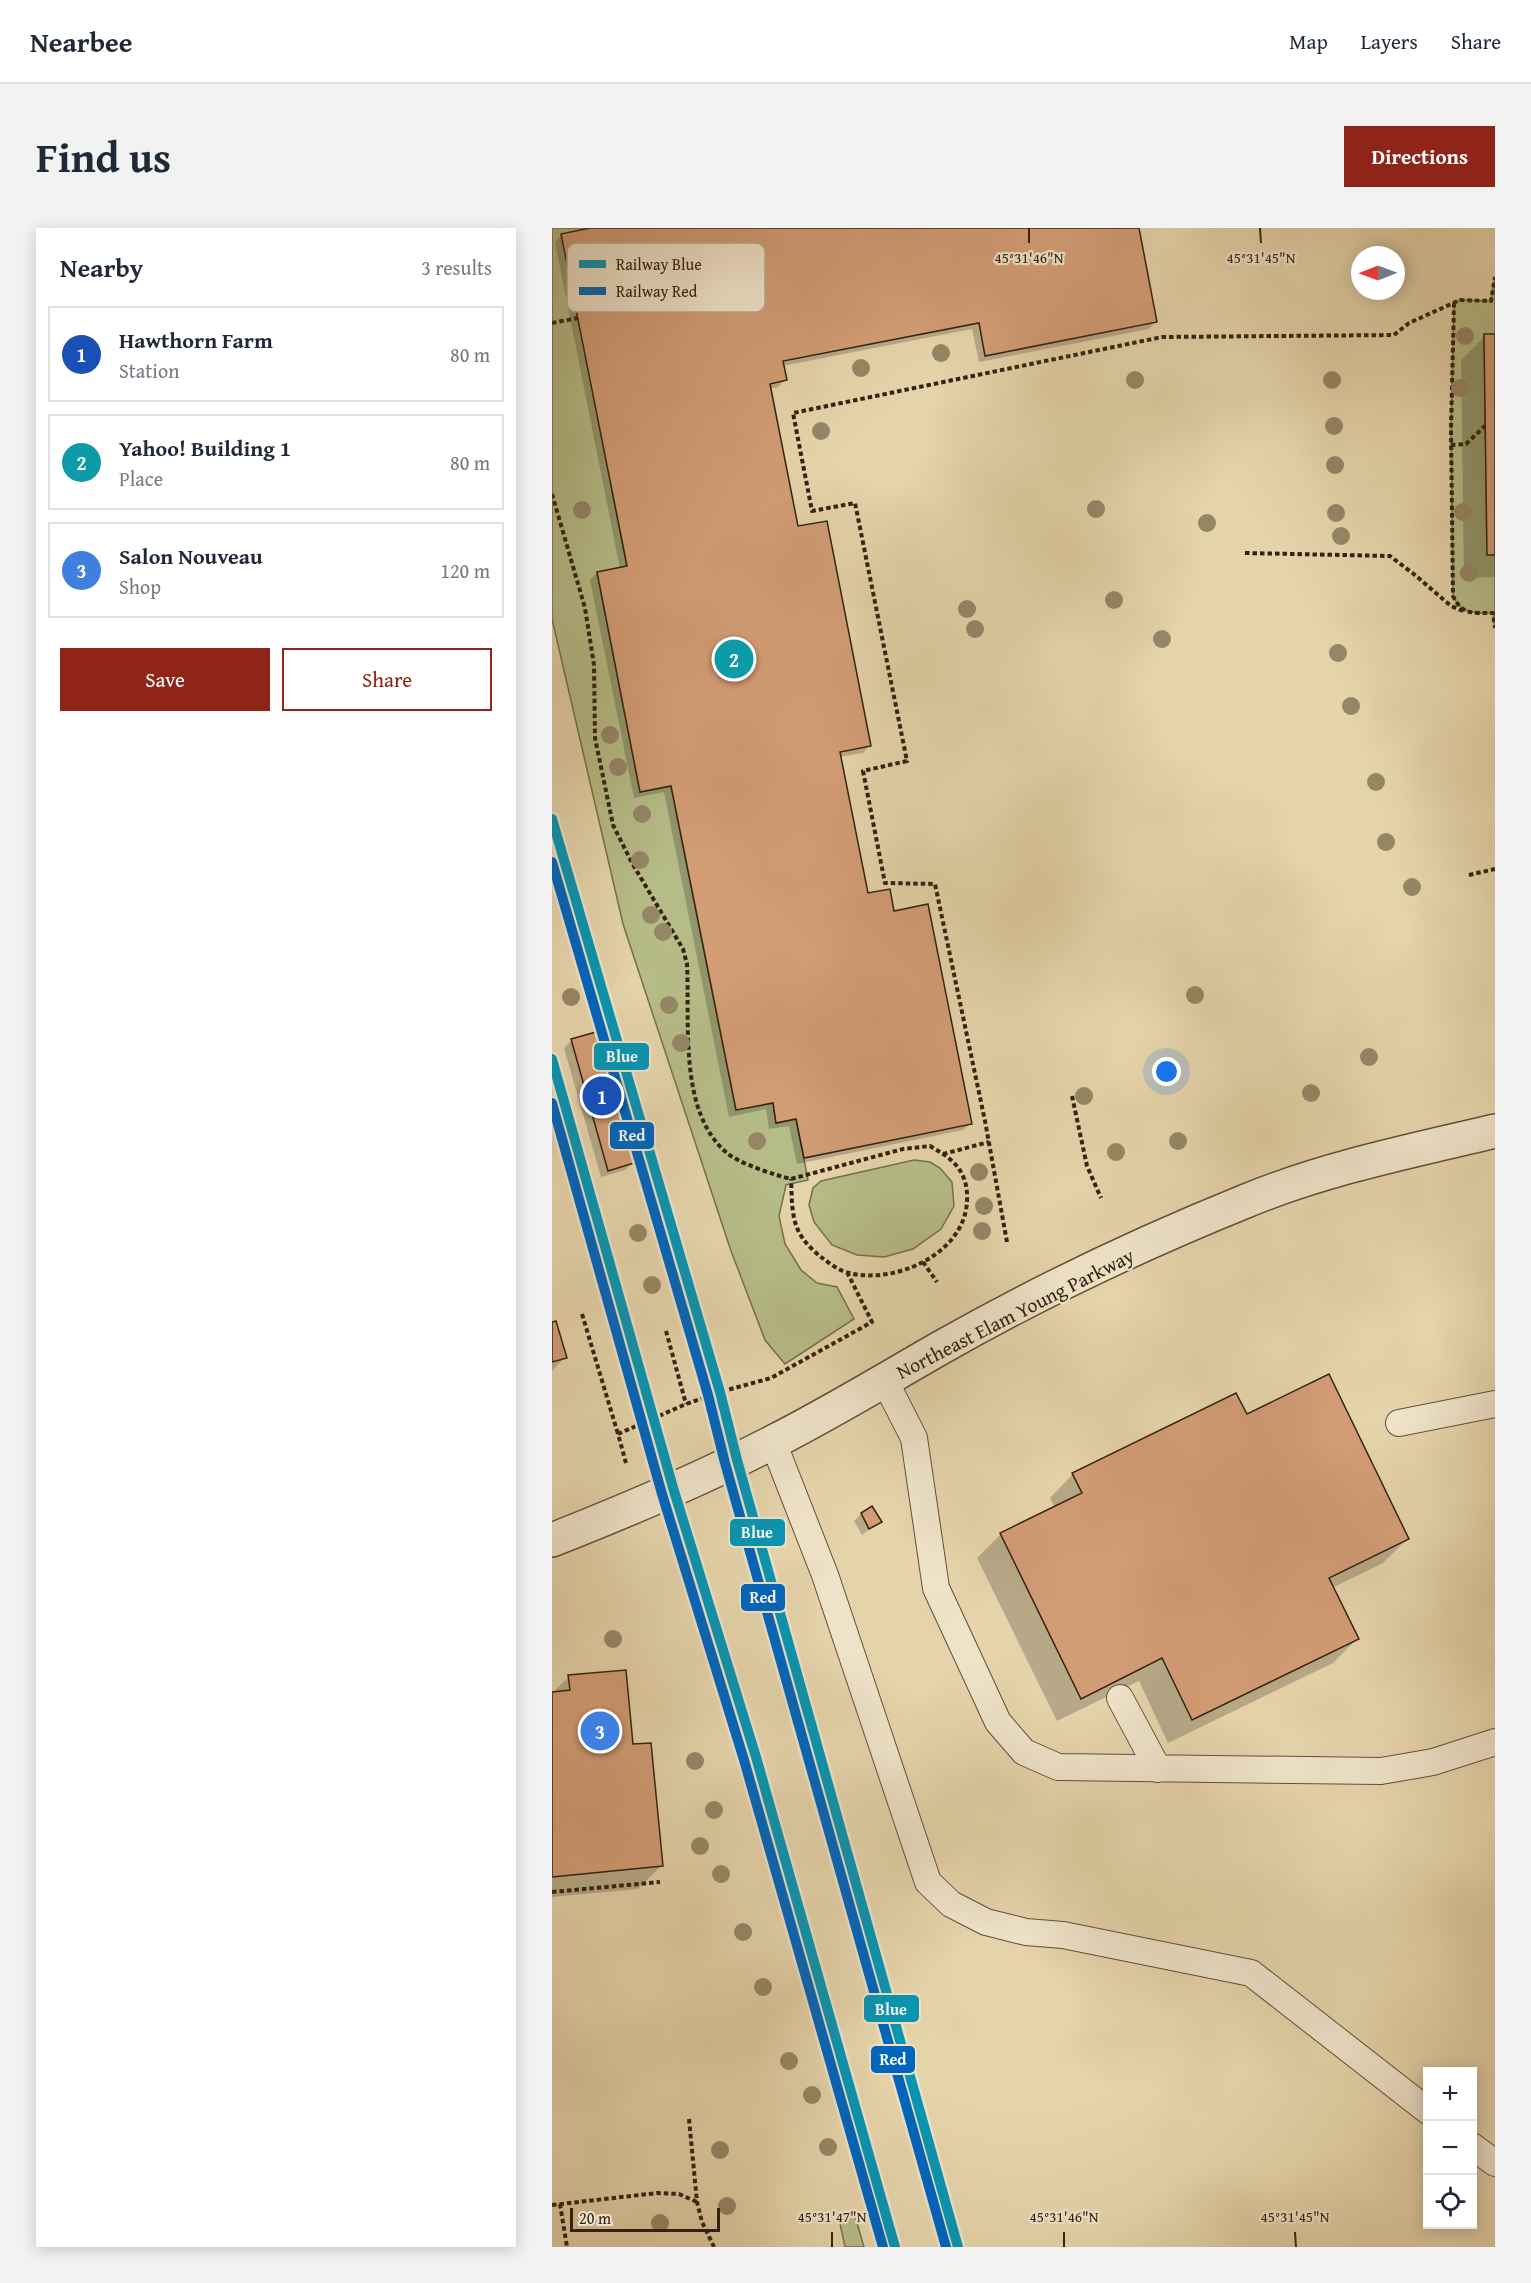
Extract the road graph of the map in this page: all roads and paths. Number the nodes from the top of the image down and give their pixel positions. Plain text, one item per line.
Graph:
1 (1495, 277) edge
2 (1454, 303) junction
3 (578, 318) dead end
4 (552, 323) edge
5 (1485, 426) dead end
6 (1451, 445) junction
7 (552, 494) edge
8 (1245, 553) dead end
9 (1469, 613) junction
10 (1495, 628) edge
11 (1495, 868) edge
12 (1469, 875) dead end
13 (1072, 1096) dead end
14 (1495, 1131) edge
15 (989, 1142) junction
16 (943, 1154) junction
17 (791, 1179) junction
18 (1101, 1198) dead end
19 (1007, 1242) dead end
20 (923, 1262) junction
21 (848, 1273) junction
22 (937, 1282) dead end
23 (582, 1314) dead end
24 (666, 1331) dead end
25 (885, 1381) junction
26 (686, 1404) junction
27 (1495, 1404) edge
28 (1399, 1424) dead end
29 (618, 1434) junction
30 (773, 1442) junction
31 (626, 1463) dead end
32 (552, 1540) edge
33 (1120, 1698) dead end
34 (1495, 1742) edge
35 (1158, 1769) junction
36 (660, 1882) dead end
37 (552, 1892) edge
38 (1423, 2107) edge
39 (688, 2119) dead end
40 (1477, 2149) edge
41 (1495, 2163) edge
42 (697, 2202) junction
43 (560, 2204) junction
44 (552, 2205) edge
45 (567, 2247) edge
46 (714, 2247) edge

1 - 2 path
2 - 6 path
2 - 15 path
3 - 4 path
5 - 6 path
6 - 9 path
7 - 17 path
8 - 9 path
9 - 10 path
11 - 12 path
13 - 18 path
14 - 25 street, Northeast Elam Young Parkway
15 - 16 path
15 - 19 path
16 - 17 path
16 - 20 path
17 - 21 path
20 - 21 path
20 - 22 path
21 - 26 path
23 - 29 path
24 - 26 path
25 - 30 street, Northeast Elam Young Parkway
25 - 35 lane
26 - 29 path
27 - 28 lane
29 - 31 path
30 - 32 street, Northeast Elam Young Parkway
30 - 38 lane
33 - 35 lane
34 - 35 lane
36 - 37 path
39 - 42 path
40 - 41 lane
42 - 43 path
42 - 46 path
43 - 44 path
43 - 45 path

